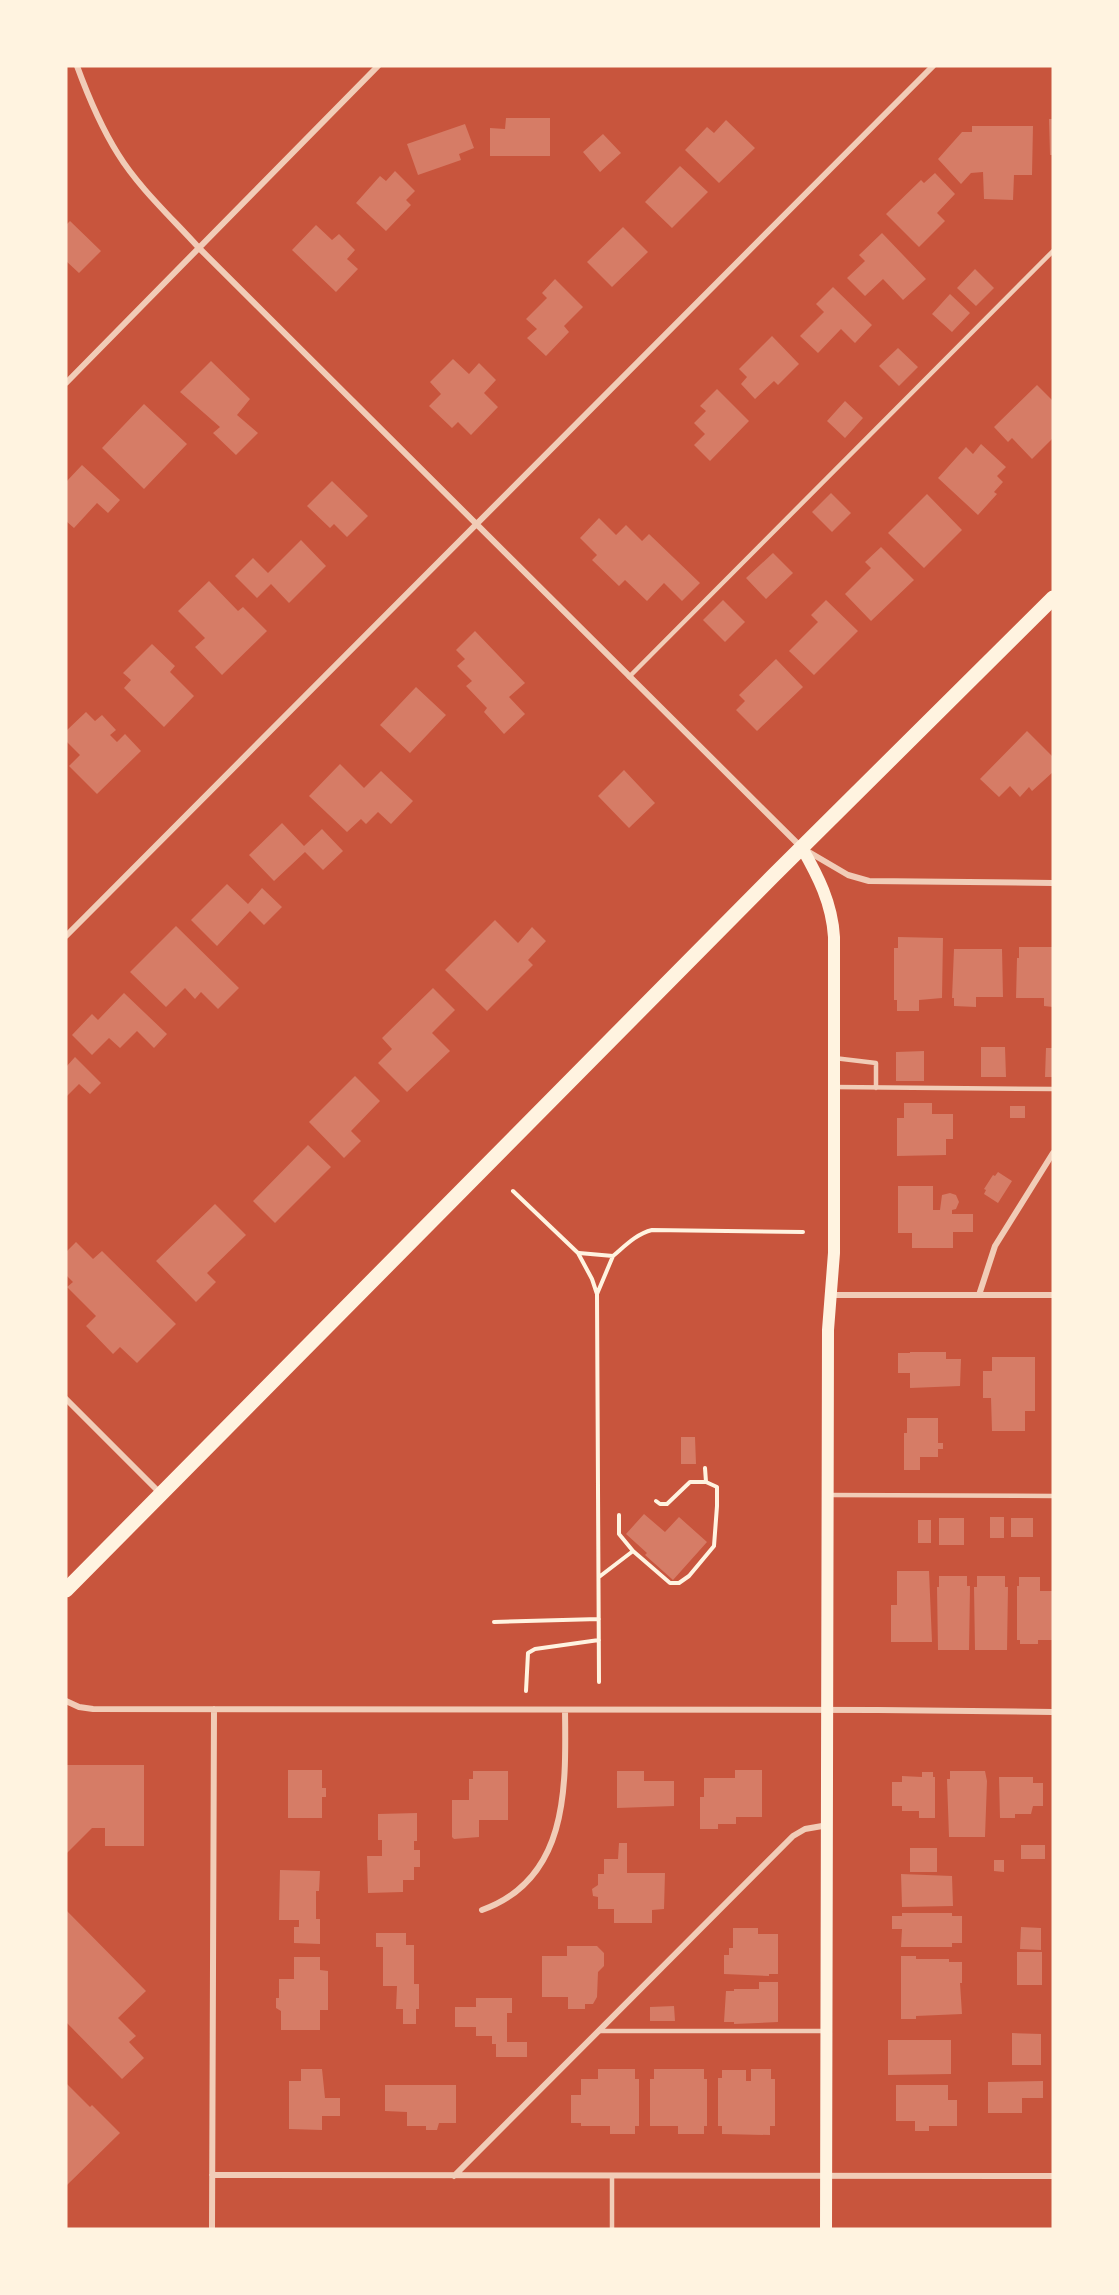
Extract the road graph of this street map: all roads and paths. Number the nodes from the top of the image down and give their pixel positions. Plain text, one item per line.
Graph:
1 (77, 66) edge
2 (378, 66) edge
3 (933, 66) edge
4 (199, 248) junction
5 (1053, 251) edge
6 (66, 383) edge
7 (478, 524) junction
8 (1053, 598) edge
9 (629, 677) junction
10 (802, 848) junction
11 (1053, 883) edge
12 (66, 936) edge
13 (834, 1058) junction
14 (834, 1087) junction
15 (876, 1088) junction
16 (1053, 1089) edge
17 (1053, 1153) edge
18 (513, 1191) dead end
19 (803, 1232) dead end
20 (578, 1253) junction
21 (613, 1256) junction
22 (597, 1294) junction
23 (831, 1295) junction
24 (979, 1295) junction
25 (1053, 1295) edge
26 (66, 1399) edge
27 (705, 1468) dead end
28 (706, 1482) junction
29 (162, 1494) junction
30 (828, 1495) junction
31 (1053, 1496) edge
32 (656, 1501) dead end
33 (619, 1515) dead end
34 (633, 1551) junction
35 (599, 1578) junction
36 (66, 1590) edge
37 (599, 1619) junction
38 (494, 1622) dead end
39 (599, 1640) junction
40 (599, 1682) dead end
41 (526, 1691) dead end
42 (66, 1701) edge
43 (214, 1709) junction
44 (565, 1710) junction
45 (828, 1710) junction
46 (1053, 1712) edge
47 (828, 1825) junction
48 (482, 1910) dead end
49 (599, 2031) junction
50 (827, 2031) junction
51 (212, 2175) junction
52 (454, 2176) junction
53 (612, 2176) junction
54 (826, 2176) junction
55 (1053, 2176) edge
56 (212, 2229) edge
57 (612, 2229) edge
58 (826, 2229) edge

1 - 4 street
2 - 4 street
3 - 7 street
4 - 6 street
4 - 7 street
5 - 9 lane
7 - 9 street
7 - 12 street
8 - 10 main road
9 - 10 street
10 - 11 street
10 - 13 main road
10 - 29 main road
13 - 14 main road
13 - 15 lane
14 - 15 lane
14 - 23 main road
15 - 16 lane
17 - 24 street
18 - 20 path
19 - 21 path
20 - 21 path
20 - 22 path
21 - 22 path
22 - 35 path
23 - 24 street
23 - 30 main road
24 - 25 street
26 - 29 street
27 - 28 path
28 - 32 path
28 - 34 path
29 - 36 main road
30 - 31 lane
30 - 45 main road
33 - 34 path
34 - 35 path
35 - 37 path
37 - 38 path
37 - 39 path
39 - 40 path
39 - 41 path
42 - 43 street
43 - 44 street
43 - 51 street
44 - 45 street
44 - 48 street
45 - 46 street
45 - 47 main road
47 - 49 street
47 - 50 main road
49 - 50 lane
49 - 52 street
50 - 54 main road
51 - 52 street
51 - 56 street
52 - 53 street
53 - 54 street
53 - 57 lane
54 - 55 street
54 - 58 main road

